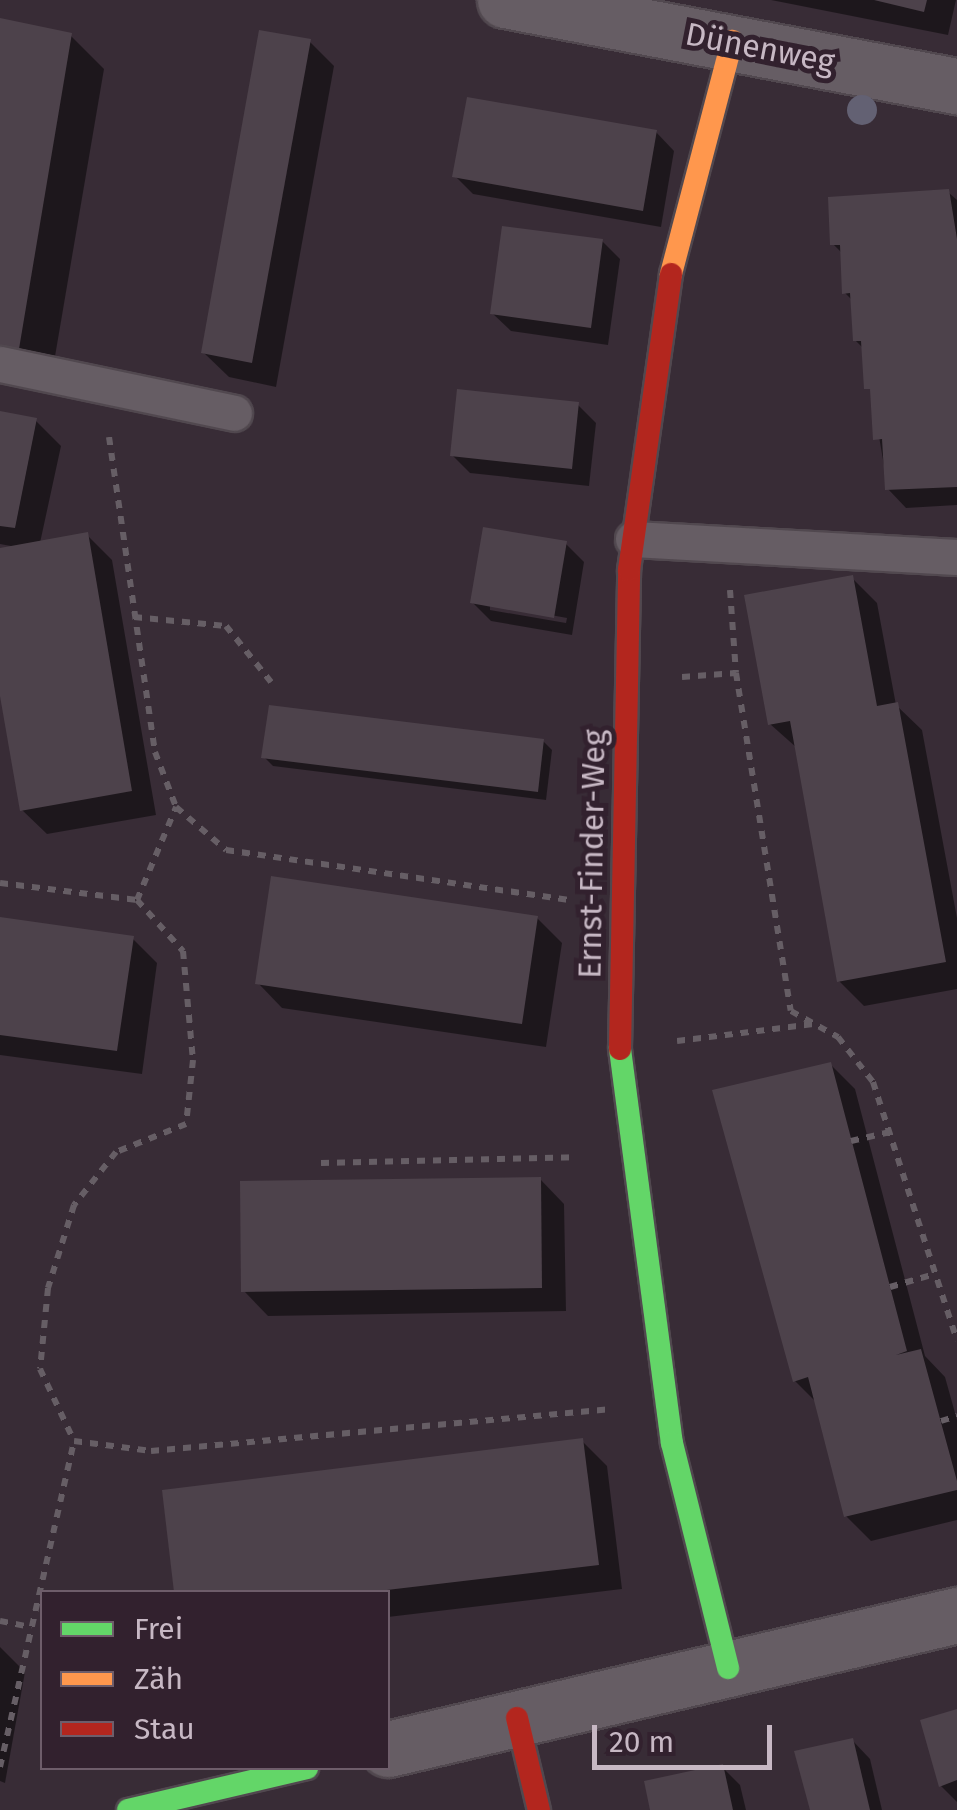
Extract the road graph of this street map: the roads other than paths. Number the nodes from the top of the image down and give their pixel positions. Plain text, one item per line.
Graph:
1 (505, 0) edge
2 (619, 10) edge
3 (732, 42) junction
4 (957, 86) edge
5 (0, 364) edge
6 (234, 412) dead end
7 (634, 539) junction
8 (957, 557) edge
9 (957, 1614) edge
10 (728, 1668) junction
11 (517, 1718) junction
12 (390, 1748) edge
13 (298, 1770) edge
14 (128, 1810) edge
15 (539, 1810) edge

1 - 2 street, Dünenweg
2 - 3 street, Dünenweg
3 - 4 street, Dünenweg
3 - 7 street, Ernst-Finder-Weg
5 - 6 lane
7 - 8 lane
7 - 10 street, Ernst-Finder-Weg
9 - 10 street
10 - 11 street
11 - 12 street
11 - 15 street
13 - 14 street

